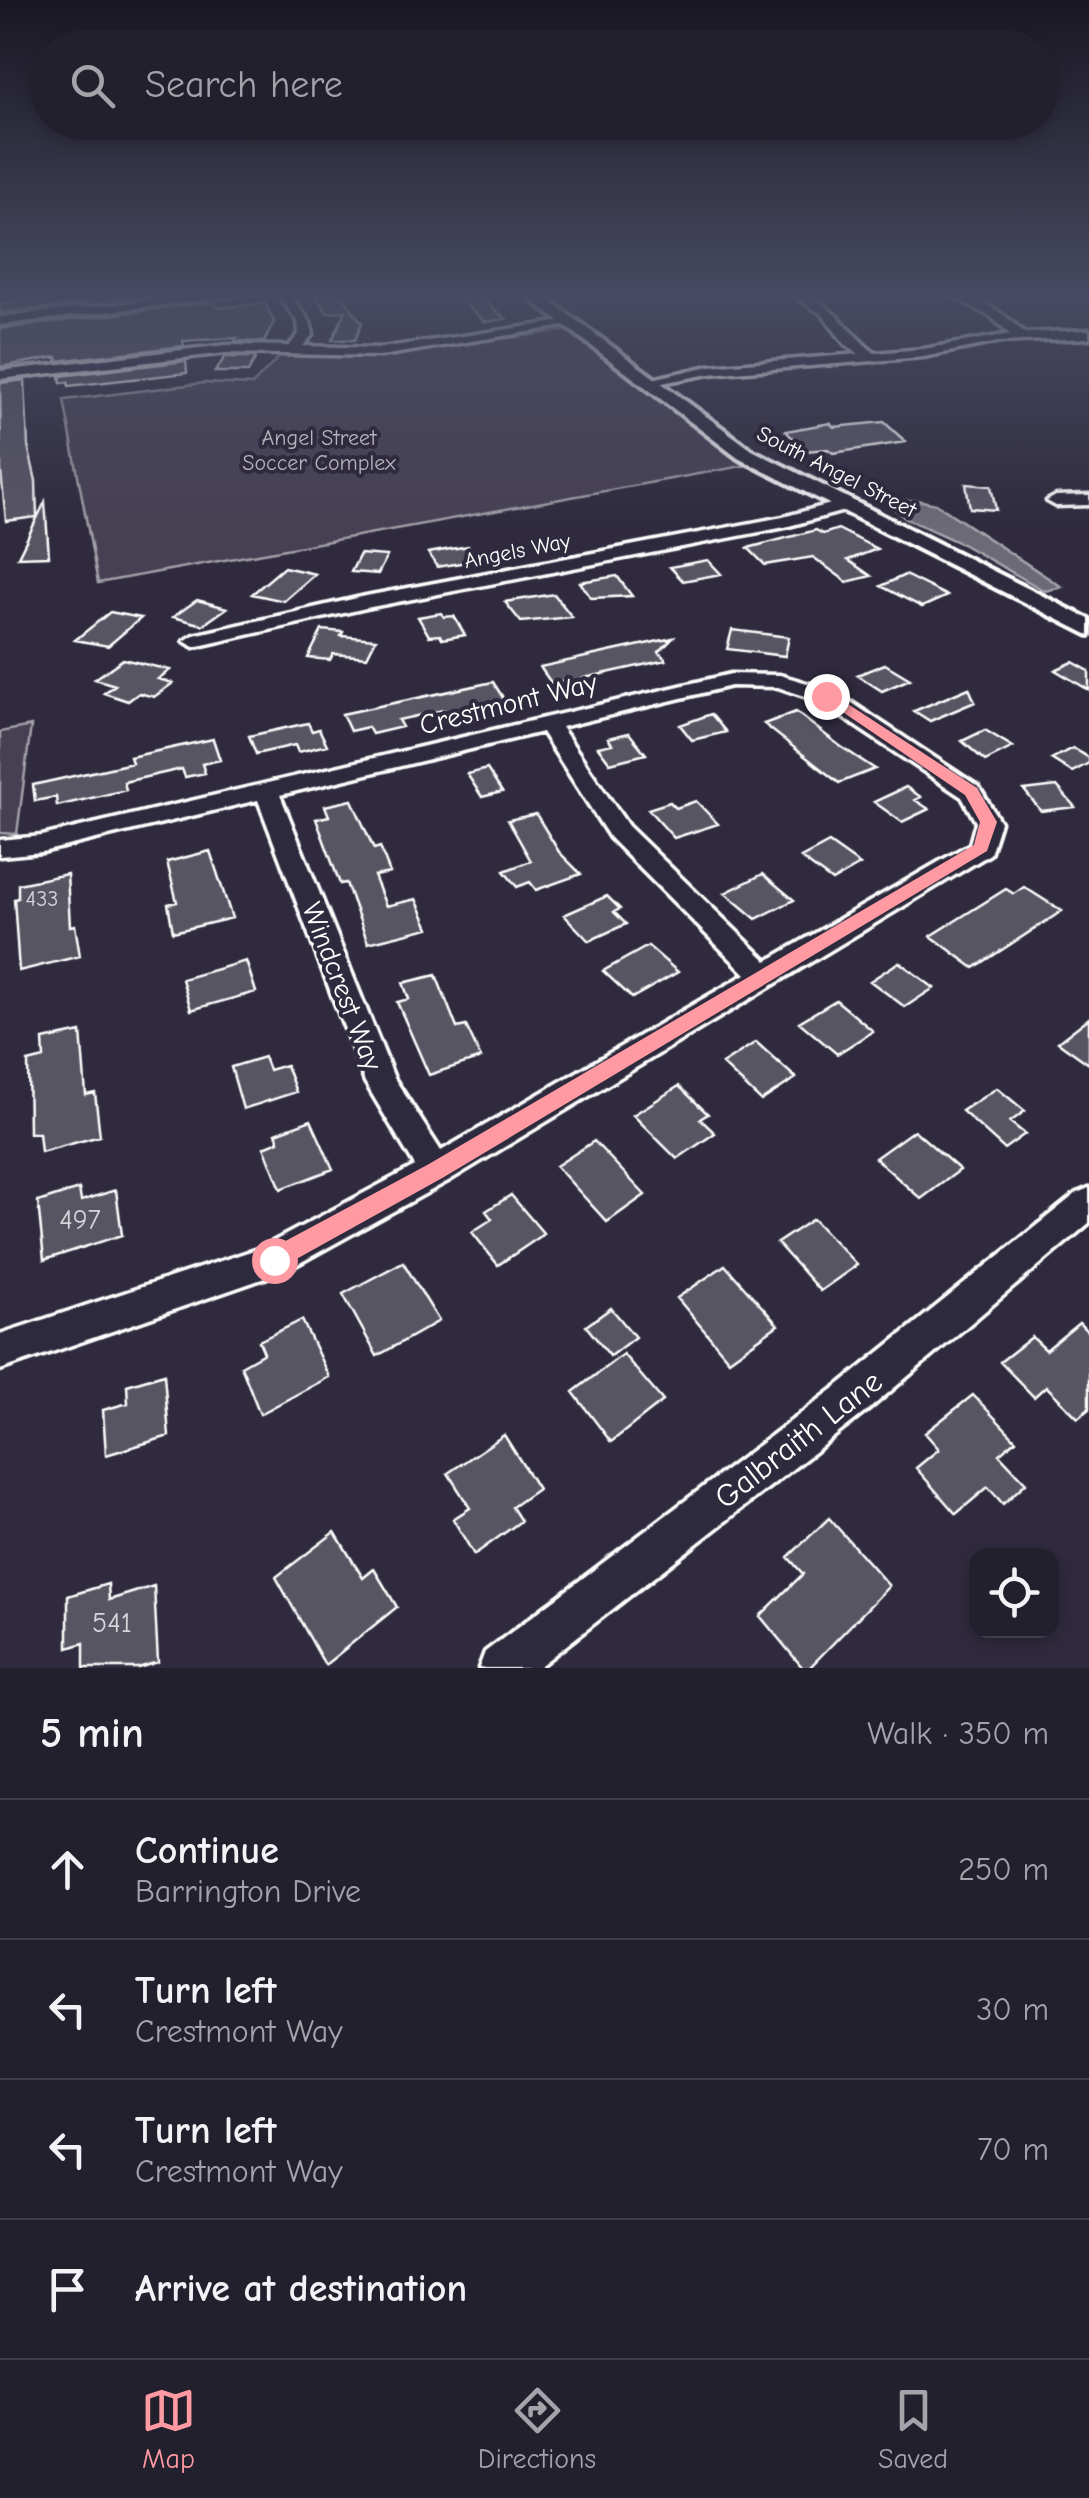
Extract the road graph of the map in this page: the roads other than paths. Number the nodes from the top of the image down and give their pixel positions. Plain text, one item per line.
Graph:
1 (634, 373) edge
2 (705, 373) edge
3 (646, 382) junction
4 (1089, 500) edge
5 (1056, 502) dead end
6 (849, 504) junction
7 (1089, 628) edge
8 (194, 640) dead end
9 (548, 724) junction
10 (267, 792) junction
11 (0, 848) edge
12 (766, 978) junction
13 (436, 1170) junction
14 (1089, 1202) edge
15 (0, 1352) edge
16 (501, 1668) edge

1 - 3 street, South Angel Street
2 - 3 street
3 - 6 street, South Angel Street
4 - 5 street
6 - 7 street, South Angel Street
6 - 8 street, Angels Way
9 - 10 street, Crestmont Way
9 - 12 street
9 - 12 street, Crestmont Way
10 - 11 street, Crestmont Way
10 - 13 street, Windcrest Way
12 - 13 street
13 - 15 street
14 - 16 street, Galbraith Lane

